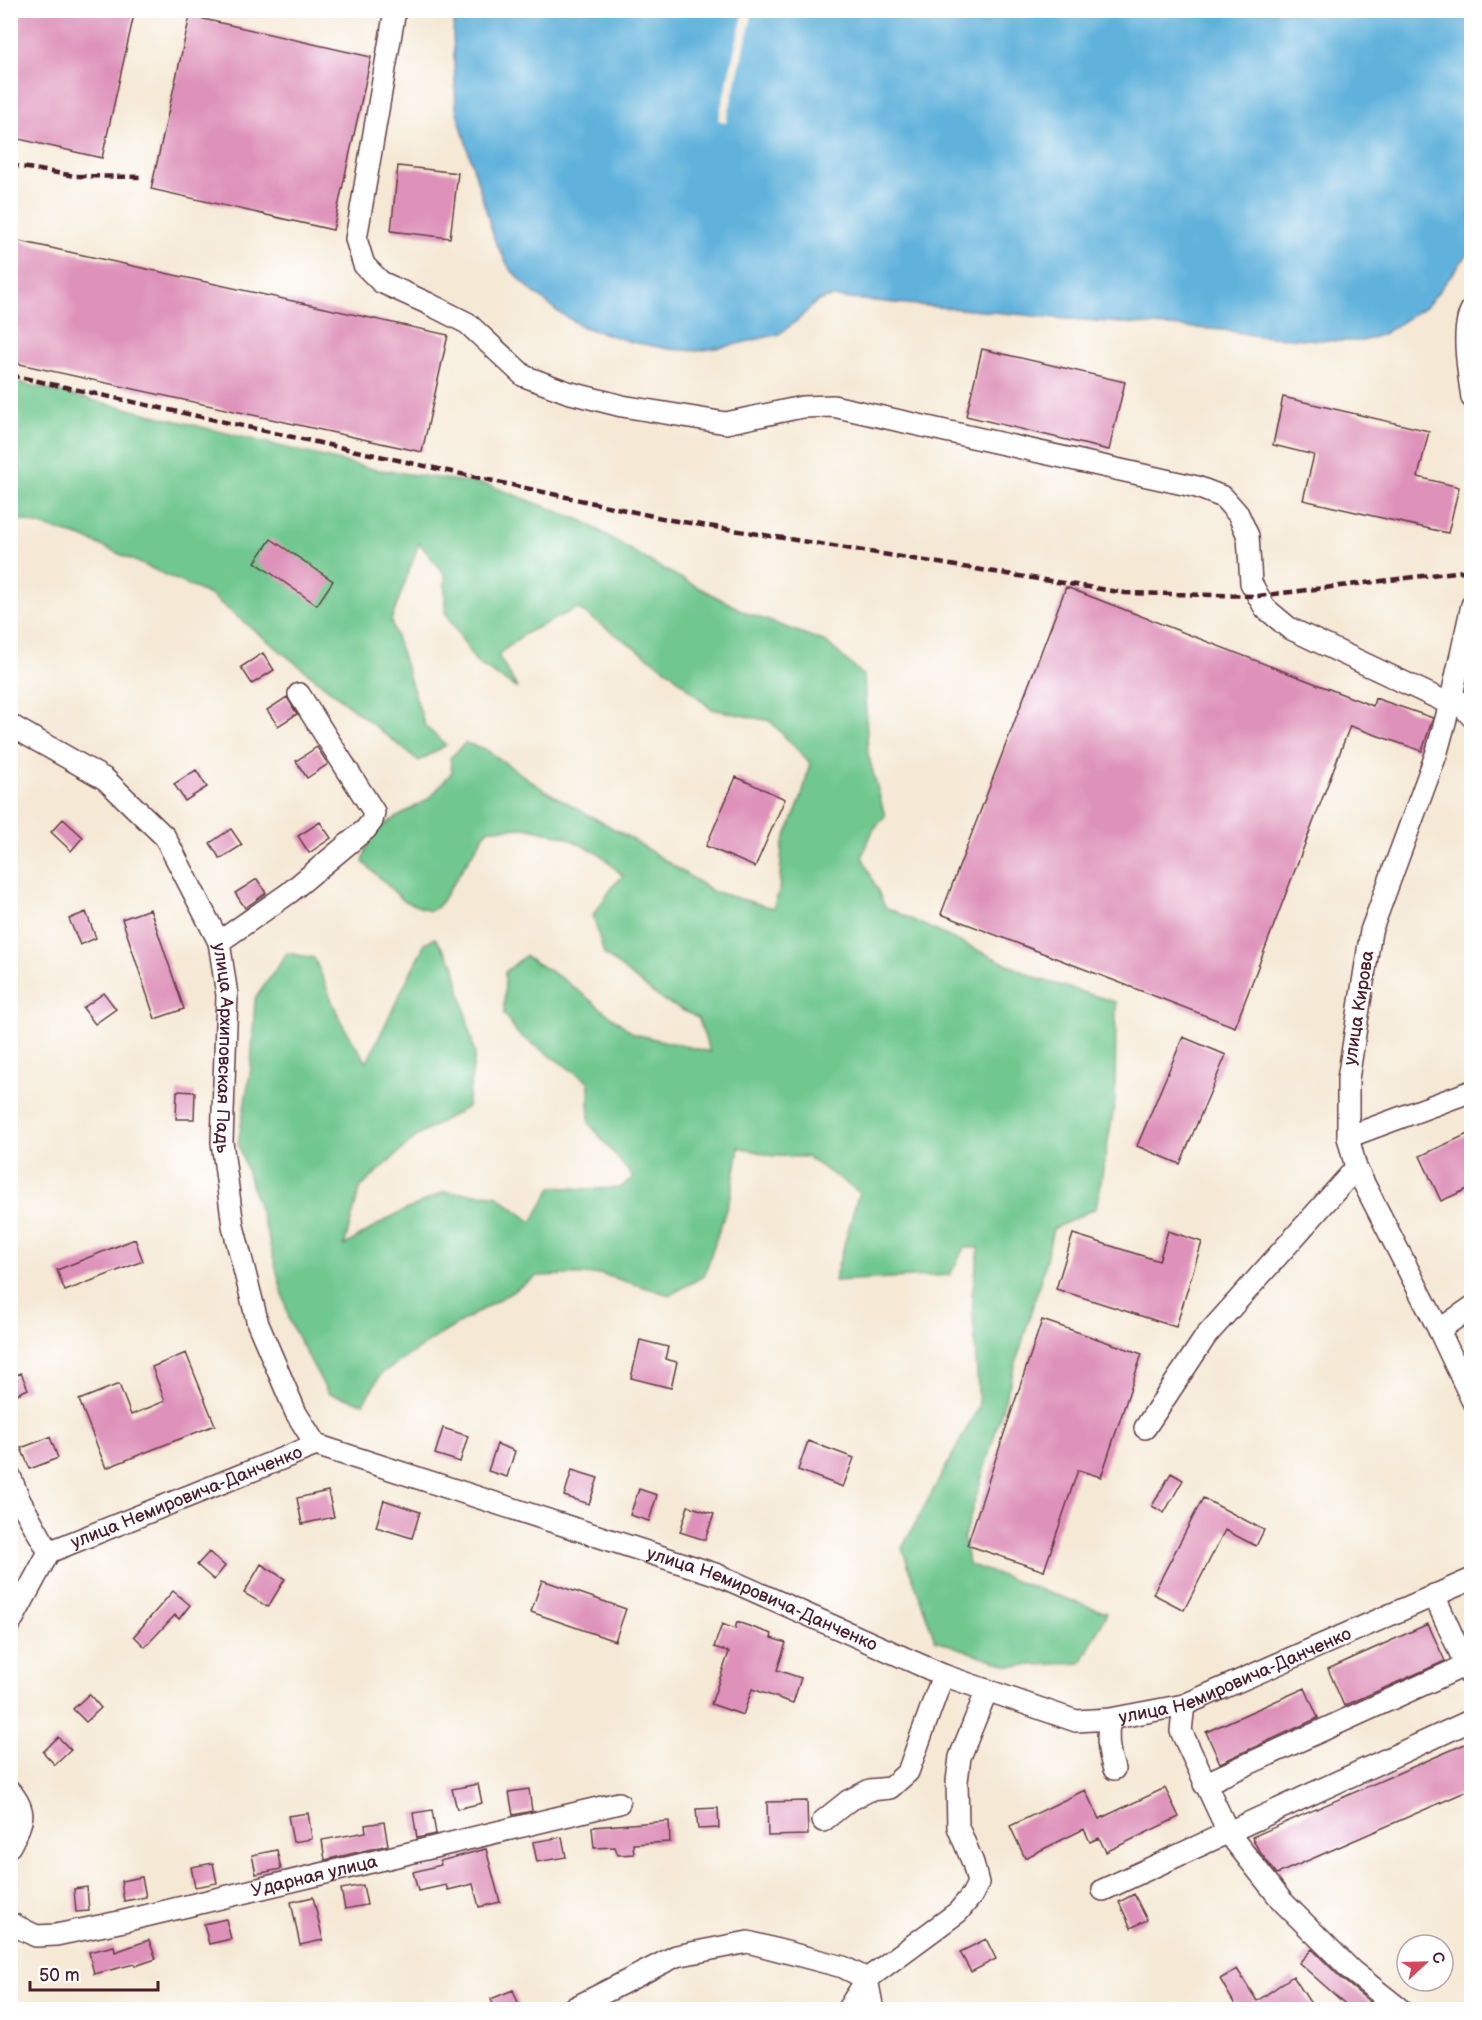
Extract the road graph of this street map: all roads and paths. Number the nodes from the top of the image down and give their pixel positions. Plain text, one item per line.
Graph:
1 (395, 10) edge
2 (1472, 309) edge
3 (1472, 398) edge
4 (1472, 605) edge
5 (299, 694) dead end
6 (1451, 699) junction
7 (1472, 717) edge
8 (10, 725) edge
9 (219, 942) junction
10 (1472, 1091) edge
11 (1348, 1137) junction
12 (1356, 1168) junction
13 (1472, 1307) edge
14 (1439, 1330) junction
15 (1472, 1400) edge
16 (1146, 1428) dead end
17 (316, 1445) junction
18 (10, 1476) edge
19 (15, 1502) edge
20 (49, 1551) junction
21 (1472, 1579) edge
22 (1434, 1595) junction
23 (10, 1624) edge
24 (1469, 1671) edge
25 (943, 1675) junction
26 (987, 1690) junction
27 (1184, 1705) junction
28 (1110, 1719) junction
29 (1472, 1720) edge
30 (1114, 1769) dead end
31 (1204, 1784) junction
32 (10, 1791) edge
33 (619, 1803) dead end
34 (823, 1821) dead end
35 (1229, 1834) junction
36 (10, 1845) edge
37 (1103, 1890) dead end
38 (10, 1923) edge
39 (867, 1979) junction
40 (570, 2010) edge
41 (847, 2010) edge
42 (873, 2010) edge
43 (1401, 2010) edge

1 - 6 street
2 - 3 street
4 - 6 street, улица Кирова
5 - 9 street
6 - 7 street
6 - 11 street, улица Кирова
8 - 9 street, улица Архиповская Падь
9 - 17 street, улица Архиповская Падь
10 - 11 street
11 - 12 street, улица Кирова
12 - 14 street, улица Кирова
12 - 16 street
13 - 14 street
14 - 15 street, улица Кирова
17 - 20 street, улица Немировича-Данченко
17 - 25 street, улица Немировича-Данченко
18 - 19 street
19 - 20 street
20 - 23 street
21 - 22 street, улица Немировича-Данченко
22 - 24 street
22 - 27 street, улица Немировича-Данченко
24 - 31 street
25 - 26 street, улица Немировича-Данченко
25 - 34 street
26 - 28 street, улица Немировича-Данченко
26 - 39 street
27 - 28 street, улица Немировича-Данченко
27 - 31 street
28 - 30 street
29 - 35 street
31 - 35 street
32 - 36 street
33 - 38 street, Ударная улица
35 - 37 street
35 - 43 street
39 - 40 street
39 - 41 street
39 - 42 street

